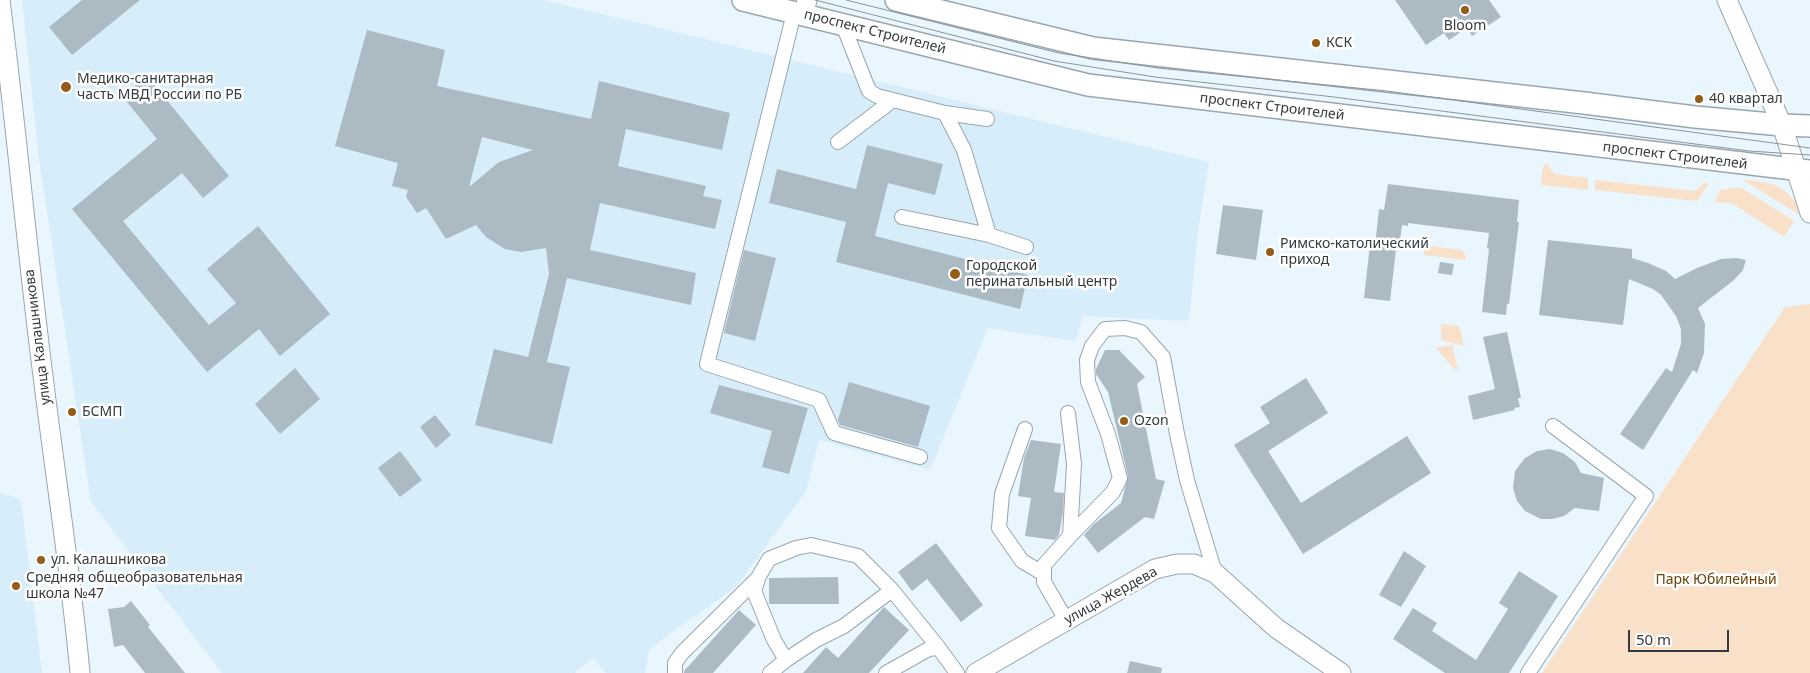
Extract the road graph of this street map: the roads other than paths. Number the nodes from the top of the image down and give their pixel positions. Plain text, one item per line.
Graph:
1 (0, 0) edge
2 (743, 0) edge
3 (896, 0) edge
4 (1727, 0) edge
5 (801, 9) edge
6 (843, 24) junction
7 (893, 100) junction
8 (945, 113) junction
9 (987, 119) dead end
10 (1782, 125) junction
11 (1810, 126) edge
12 (838, 142) dead end
13 (1803, 171) edge
14 (1810, 213) edge
15 (902, 216) dead end
16 (989, 235) junction
17 (1026, 247) dead end
18 (1068, 413) dead end
19 (1553, 426) dead end
20 (1025, 428) dead end
21 (920, 457) dead end
22 (1070, 536) junction
23 (1214, 573) junction
24 (1044, 574) junction
25 (759, 576) junction
26 (892, 590) junction
27 (1066, 620) junction
28 (938, 647) junction
29 (786, 660) junction
30 (80, 673) edge
31 (675, 673) edge
32 (770, 673) edge
33 (886, 673) edge
34 (957, 673) edge
35 (976, 673) edge
36 (1341, 673) edge
37 (1528, 673) edge

1 - 30 main road, улица Калашникова
2 - 5 main road, проспект Строителей
3 - 10 main road
4 - 10 main road
5 - 6 main road, проспект Строителей
5 - 21 street
6 - 7 street
6 - 13 main road, проспект Строителей
7 - 8 street
7 - 12 street
8 - 9 street
8 - 16 street
10 - 11 main road
10 - 13 main road
13 - 14 main road
15 - 16 street
16 - 17 street
18 - 22 street
19 - 37 street
20 - 24 street
22 - 23 street
22 - 24 street
23 - 27 main road, улица Жердева
23 - 36 main road, улица Жердева
24 - 27 street
25 - 26 street
25 - 29 street
25 - 31 street
26 - 28 street
26 - 29 street
27 - 35 main road, улица Жердева
28 - 33 street
28 - 34 street
29 - 32 street

